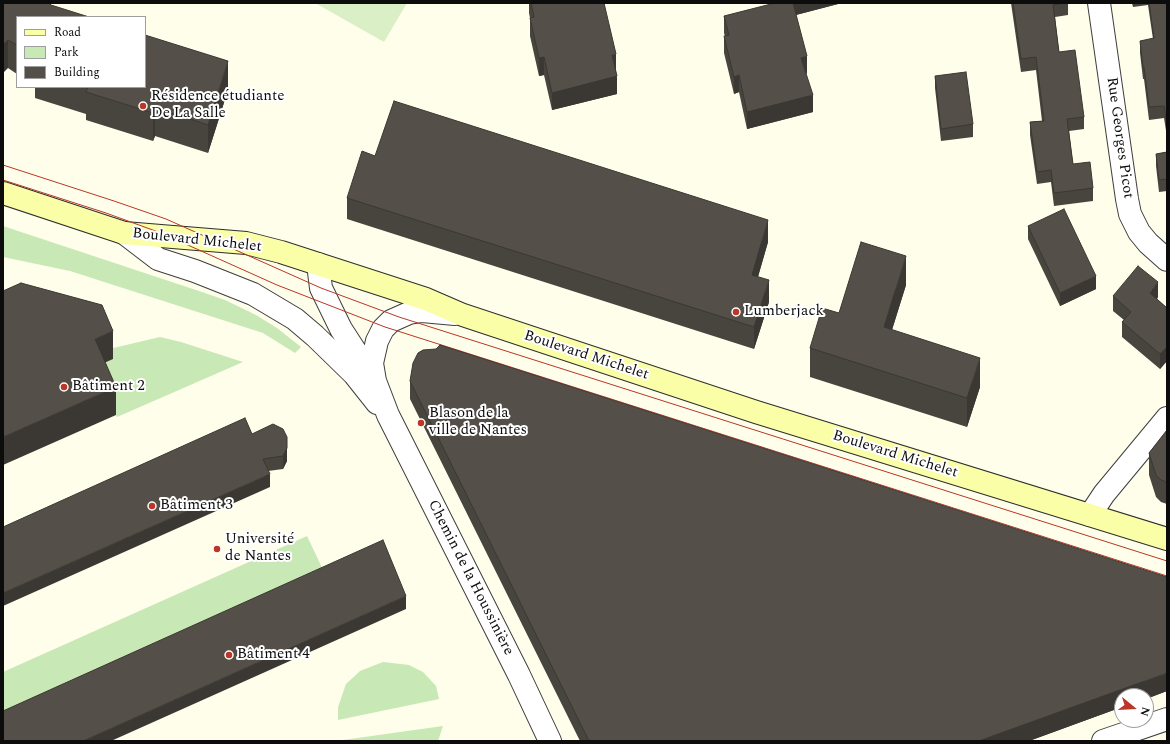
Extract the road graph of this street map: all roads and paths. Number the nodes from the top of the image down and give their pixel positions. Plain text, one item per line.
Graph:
1 (1099, 3) edge
2 (3, 193) edge
3 (124, 233) junction
4 (1167, 260) edge
5 (318, 264) junction
6 (463, 315) junction
7 (375, 381) junction
8 (388, 415) junction
9 (1167, 418) edge
10 (1090, 515) junction
11 (1167, 539) edge
12 (1167, 719) edge
13 (550, 741) edge
14 (1103, 741) edge

1 - 4 street, Rue Georges Picot
2 - 3 street, Boulevard Michelet
3 - 5 street, Boulevard Michelet
3 - 8 street, Chemin de la Houssinière
5 - 6 street, Boulevard Michelet
5 - 7 street, Chemin de la Houssinière
6 - 7 street, Chemin de la Houssinière
6 - 10 street, Boulevard Michelet
7 - 8 street, Chemin de la Houssinière
8 - 13 street, Chemin de la Houssinière
9 - 10 street
10 - 11 street, Boulevard Michelet
12 - 14 street

